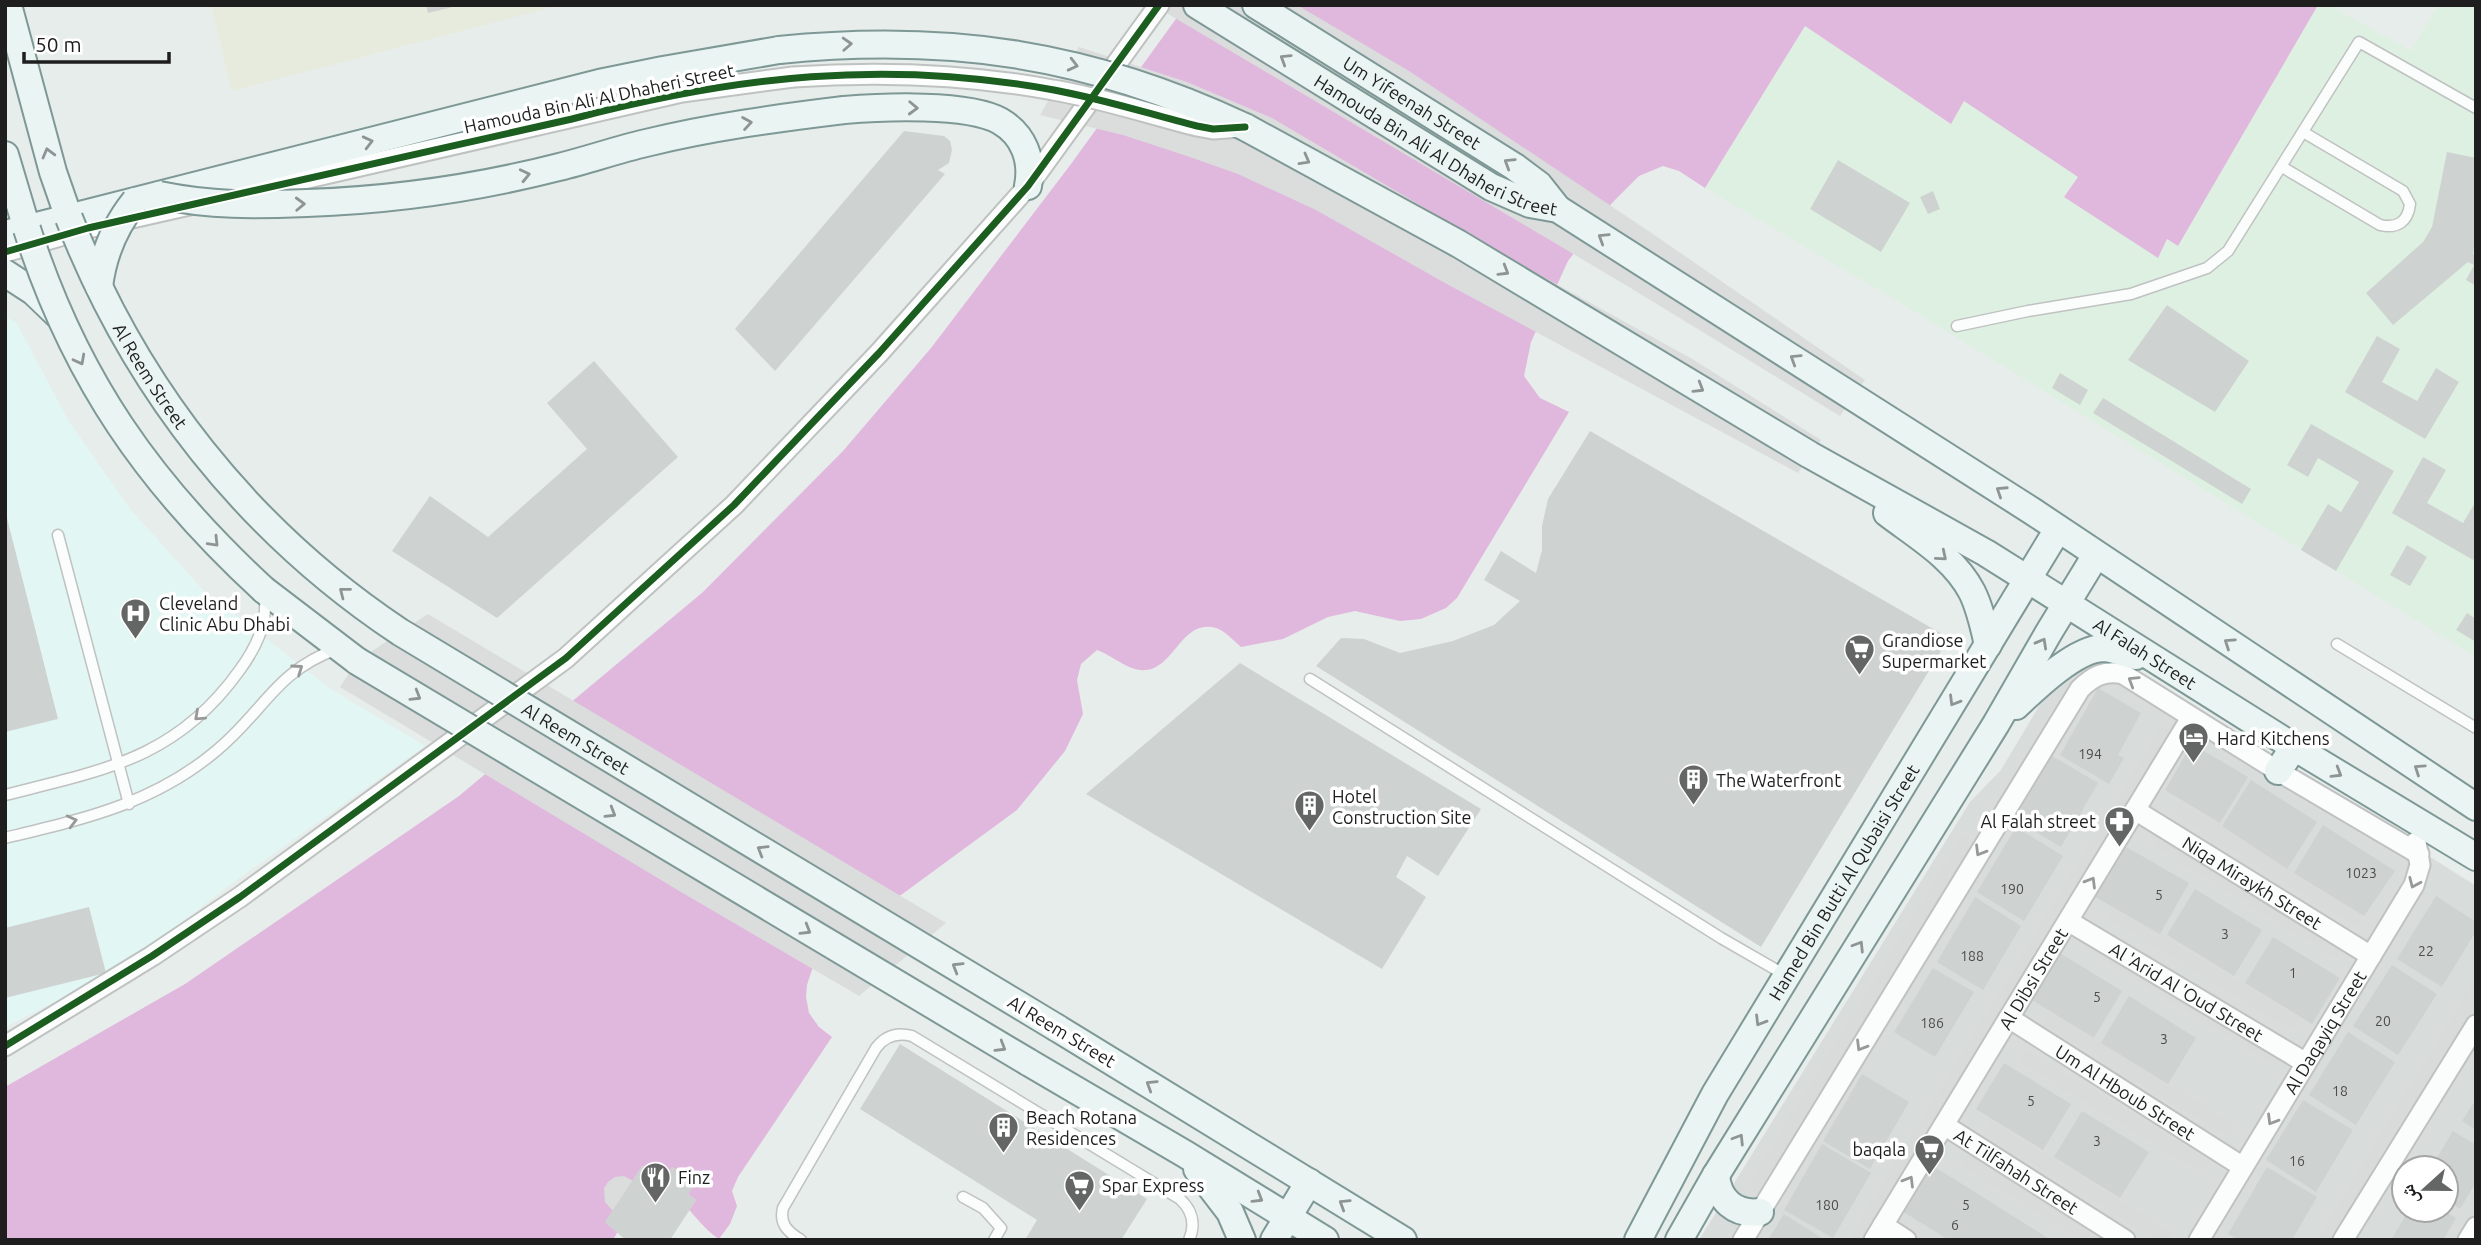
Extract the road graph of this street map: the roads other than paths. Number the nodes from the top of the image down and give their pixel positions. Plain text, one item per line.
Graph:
1 (8, 5) edge
2 (1159, 5) edge
3 (1197, 5) edge
4 (1256, 5) edge
5 (2476, 108) edge
6 (1245, 127) junction
7 (2303, 132) junction
8 (5, 155) edge
9 (2282, 167) junction
10 (1028, 186) junction
11 (147, 198) junction
12 (1558, 209) junction
13 (79, 223) junction
14 (16, 231) edge
15 (5, 252) edge
16 (5, 273) edge
17 (99, 288) junction
18 (59, 316) junction
19 (1957, 326) dead end
20 (1810, 455) junction
21 (2058, 529) junction
22 (58, 535) dead end
23 (2096, 555) junction
24 (2027, 579) junction
25 (264, 590) junction
26 (2066, 604) junction
27 (2337, 644) dead end
28 (1988, 645) junction
29 (338, 648) junction
30 (2153, 660) junction
31 (1310, 679) dead end
32 (2191, 718) junction
33 (1996, 724) junction
34 (2476, 728) edge
35 (2294, 747) junction
36 (118, 765) junction
37 (2278, 771) junction
38 (5, 795) edge
39 (129, 804) junction
40 (2476, 807) edge
41 (2135, 810) junction
42 (2410, 817) junction
43 (5, 838) edge
44 (2419, 854) junction
45 (2476, 857) edge
46 (2068, 921) junction
47 (2371, 956) junction
48 (1787, 977) junction
49 (2009, 1018) junction
50 (2476, 1025) edge
51 (5, 1046) edge
52 (2306, 1063) junction
53 (1715, 1094) junction
54 (1944, 1125) junction
55 (1185, 1154) junction
56 (2243, 1167) junction
57 (1716, 1175) junction
58 (1309, 1182) junction
59 (963, 1196) dead end
60 (1760, 1212) junction
61 (1289, 1217) junction
62 (2476, 1227) edge
63 (1878, 1232) edge
64 (802, 1240) edge
65 (994, 1240) edge
66 (1189, 1240) edge
67 (1242, 1240) edge
68 (1274, 1240) edge
69 (1325, 1240) edge
70 (1402, 1240) edge
71 (1618, 1240) edge
72 (1638, 1240) edge
73 (1679, 1240) edge
74 (1743, 1240) edge
75 (1906, 1240) edge
76 (2125, 1240) edge
77 (2199, 1240) edge
78 (2343, 1240) edge
79 (2468, 1240) edge

13 -> 1 main road, Al Reem Street
2 - 10 street
12 -> 3 main road, Hamouda Bin Ali Al Dhaheri Street
12 -> 4 main road, Um Yifeenah Street
5 - 7 lane
11 -> 6 main road, Hamouda Bin Ali Al Dhaheri Street, bridge
6 - 13 street, Hamouda Bin Ali Al Dhaheri Street, bridge
6 -> 20 main road, Hamouda Bin Ali Al Dhaheri Street
7 - 9 lane
7 - 9 lane
8 - 14 main road
9 - 19 lane
11 -> 10 main road, bridge
10 - 51 street
11 - 13 main road, Hamouda Bin Ali Al Dhaheri Street
11 - 17 main road, bridge
21 -> 12 main road, Hamouda Bin Ali Al Dhaheri Street
13 - 14 main road, Hamouda Bin Ali Al Dhaheri Street
13 - 15 street
13 - 17 main road, Al Reem Street, bridge
14 - 18 main road, bridge
16 - 18 main road
58 -> 17 main road, Al Reem Street, bridge
18 -> 25 main road, bridge
20 - 24 main road, Al Falah Street
20 -> 28 main road
21 - 23 main road
21 - 24 main road, Hamed Bin Butti Al Qubaisi Street
22 - 36 lane
23 - 26 main road
40 -> 23 main road
24 - 26 main road, Al Falah Street
24 - 28 main road, Hamed Bin Butti Al Qubaisi Street
25 - 29 main road
25 -> 36 lane
26 - 30 main road, Al Falah Street
33 -> 26 main road
27 - 34 lane
28 -> 48 main road, Hamed Bin Butti Al Qubaisi Street
39 -> 29 lane
29 -> 55 main road, bridge
30 - 33 main road
30 - 35 main road, Al Falah Street
31 - 48 lane
32 - 37 street
32 - 41 street, Al Dibsi Street
32 -> 60 street
57 -> 33 main road
35 - 37 main road
35 -> 42 main road, Al Falah Street
36 - 38 lane
36 - 39 lane
37 - 44 street
43 -> 39 lane
46 -> 41 street, Al Dibsi Street
41 - 47 street, Niqa Miraykh Street
42 - 44 street, Al Daqayiq Street
42 - 45 main road, Al Falah Street
44 -> 47 street, Al Daqayiq Street
46 - 49 street, Al Dibsi Street
46 - 52 street, Al 'Arid Al 'Oud Street
47 - 52 street, Al Daqayiq Street
48 -> 53 main road, Hamed Bin Butti Al Qubaisi Street
49 - 54 street, Al Dibsi Street
49 - 56 street, Um Al Hboub Street
50 - 78 street
52 -> 56 street, Al Daqayiq Street
53 - 71 main road
53 - 72 main road, Hamed Bin Butti Al Qubaisi Street
63 -> 54 street, Al Dibsi Street
54 - 76 street, At Tilfahah Street
55 -> 61 main road
55 - 67 main road
56 - 77 street, Al Daqayiq Street
57 - 60 main road
57 - 73 main road
58 - 61 main road
70 -> 58 main road, Al Reem Street
59 - 65 lane
60 - 74 street
61 - 68 main road
61 - 69 main road
62 - 79 street
63 - 75 street
64 - 66 lane

